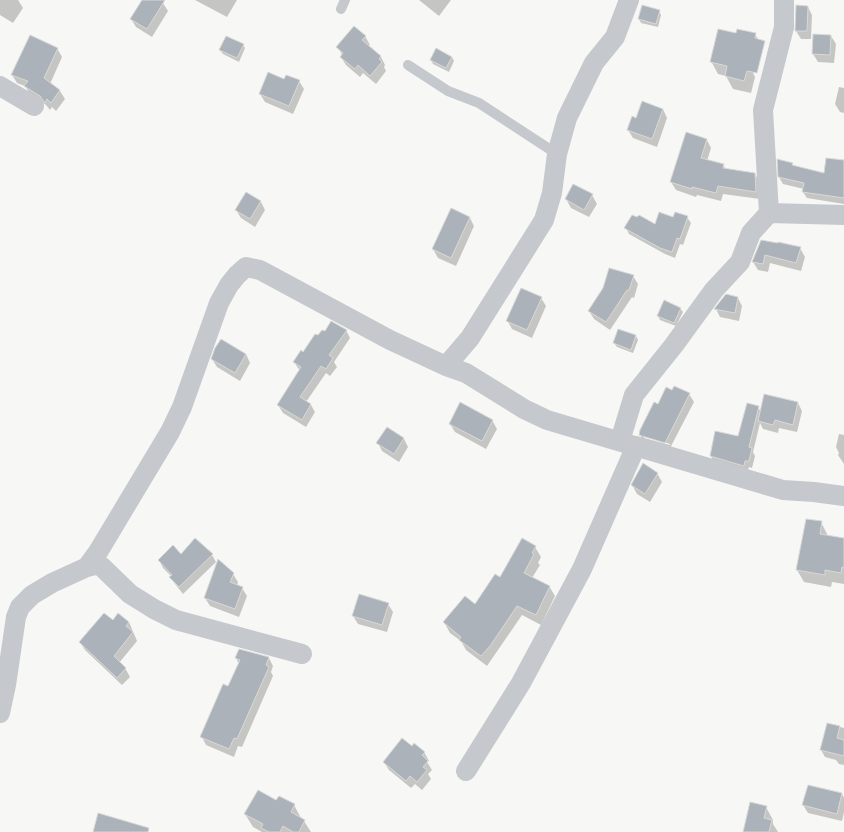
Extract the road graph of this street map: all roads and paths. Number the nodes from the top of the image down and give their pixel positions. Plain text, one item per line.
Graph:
1 (629, 0) edge
2 (784, 0) edge
3 (408, 65) dead end
4 (0, 86) edge
5 (34, 106) dead end
6 (557, 154) junction
7 (769, 213) junction
8 (844, 215) edge
9 (446, 366) junction
10 (628, 443) junction
11 (844, 496) edge
12 (87, 567) junction
13 (302, 654) dead end
14 (0, 713) edge
15 (466, 771) dead end

1 - 6 street
2 - 7 street
3 - 6 lane
4 - 5 street
6 - 9 street
7 - 8 street
7 - 10 street
9 - 10 street
9 - 12 street
10 - 11 street
10 - 15 street
12 - 13 street
12 - 14 street

